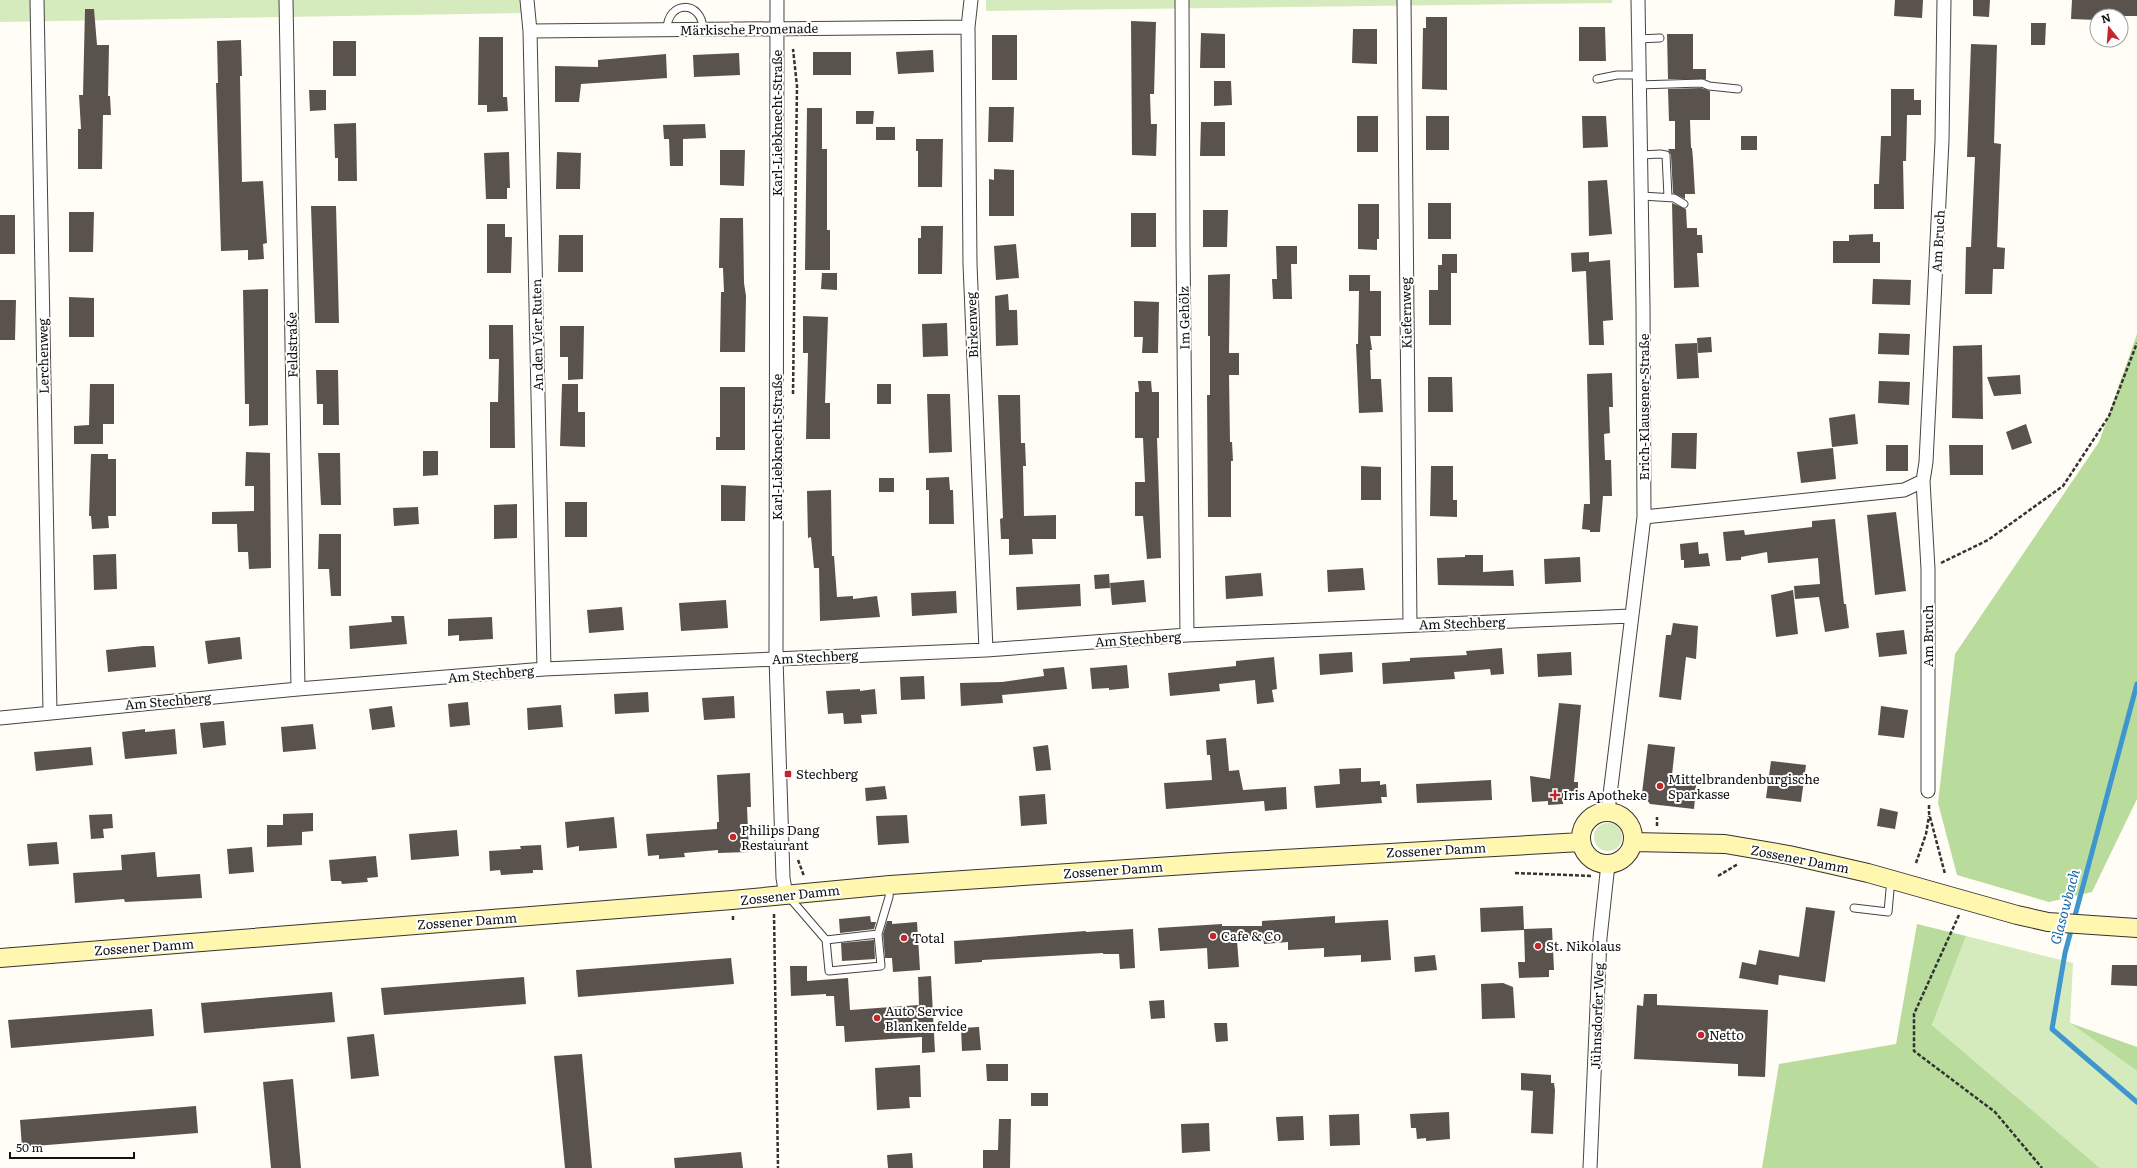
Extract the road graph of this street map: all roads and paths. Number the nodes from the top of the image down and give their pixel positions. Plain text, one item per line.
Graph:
1 (37, 0) edge
2 (286, 0) edge
3 (527, 0) edge
4 (777, 0) edge
5 (971, 0) edge
6 (1182, 0) edge
7 (1404, 0) edge
8 (1638, 0) edge
9 (1944, 0) edge
10 (968, 27) junction
11 (777, 29) junction
12 (791, 29) junction
13 (667, 30) junction
14 (703, 30) junction
15 (530, 31) junction
16 (1660, 38) dead end
17 (1638, 39) junction
18 (1597, 79) dead end
19 (1638, 80) junction
20 (1738, 88) dead end
21 (1641, 155) junction
22 (1642, 196) junction
23 (1668, 197) junction
24 (1684, 204) dead end
25 (2137, 344) edge
26 (793, 395) dead end
27 (1923, 481) junction
28 (1644, 517) junction
29 (1928, 569) junction
30 (1631, 616) junction
31 (1410, 625) junction
32 (1188, 635) junction
33 (986, 650) junction
34 (776, 658) junction
35 (544, 669) junction
36 (298, 689) junction
37 (50, 712) junction
38 (0, 718) edge
39 (1928, 791) joint
40 (1608, 811) junction
41 (1929, 813) junction
42 (1581, 842) junction
43 (1633, 842) junction
44 (797, 859) dead end
45 (1743, 861) dead end
46 (1916, 863) dead end
47 (1608, 864) junction
48 (1515, 873) dead end
49 (1945, 874) dead end
50 (1587, 875) dead end
51 (804, 876) dead end
52 (1718, 876) dead end
53 (1891, 879) junction
54 (890, 885) junction
55 (786, 894) junction
56 (1961, 905) junction
57 (1854, 908) dead end
58 (774, 911) dead end
59 (2137, 928) edge
60 (878, 934) junction
61 (826, 940) junction
62 (0, 958) edge
63 (778, 1168) edge
64 (1590, 1168) edge
65 (2042, 1168) edge

1 - 37 street, Lerchenweg
2 - 36 street, Feldstraße
3 - 15 street, An den Vier Ruten
4 - 11 street, Karl-Liebknecht-Straße
5 - 10 street, Birkenweg
6 - 32 street, Im Gehölz
7 - 31 street, Kiefernweg
8 - 17 street, Erich-Klausener-Straße
9 - 27 street, Am Bruch
10 - 12 street, Märkische Promenade
10 - 33 street, Birkenweg
11 - 12 street, Märkische Promenade
11 - 14 street, Märkische Promenade
11 - 34 street, Karl-Liebknecht-Straße
12 - 26 path
13 - 14 street, Märkische Promenade
13 - 14 lane
13 - 15 street, Märkische Promenade
15 - 35 street, An den Vier Ruten
16 - 17 lane
17 - 19 street, Erich-Klausener-Straße
18 - 19 lane
19 - 20 lane
19 - 21 street, Erich-Klausener-Straße
21 - 22 street, Erich-Klausener-Straße
21 - 23 lane
22 - 23 lane
22 - 28 street, Erich-Klausener-Straße
23 - 24 lane
25 - 29 path
27 - 28 street
27 - 29 street, Am Bruch
28 - 30 street, Erich-Klausener-Straße
29 - 39 street, Am Bruch
30 - 31 street, Am Stechberg
30 - 40 street, Erich-Klausener-Straße
31 - 32 street, Am Stechberg
32 - 33 street, Am Stechberg
33 - 34 street, Am Stechberg
34 - 35 street, Am Stechberg
34 - 55 street, Karl-Liebknecht-Straße
35 - 36 street, Am Stechberg
36 - 37 street, Am Stechberg
37 - 38 street, Am Stechberg
39 - 41 path
40 - 42 main road
40 - 43 main road
41 - 46 path
41 - 49 path
42 - 47 main road
42 - 54 main road, Zossener Damm
43 - 47 main road
43 - 53 main road, Zossener Damm
44 - 51 path
45 - 52 path
47 - 64 street, Jühnsdorfer Weg
48 - 50 path
53 - 56 main road, Zossener Damm
53 - 57 lane
54 - 55 main road, Zossener Damm
54 - 60 lane
55 - 61 lane
55 - 62 main road, Zossener Damm
56 - 59 main road, Zossener Damm
56 - 65 path
58 - 63 path
60 - 61 lane
60 - 61 lane

